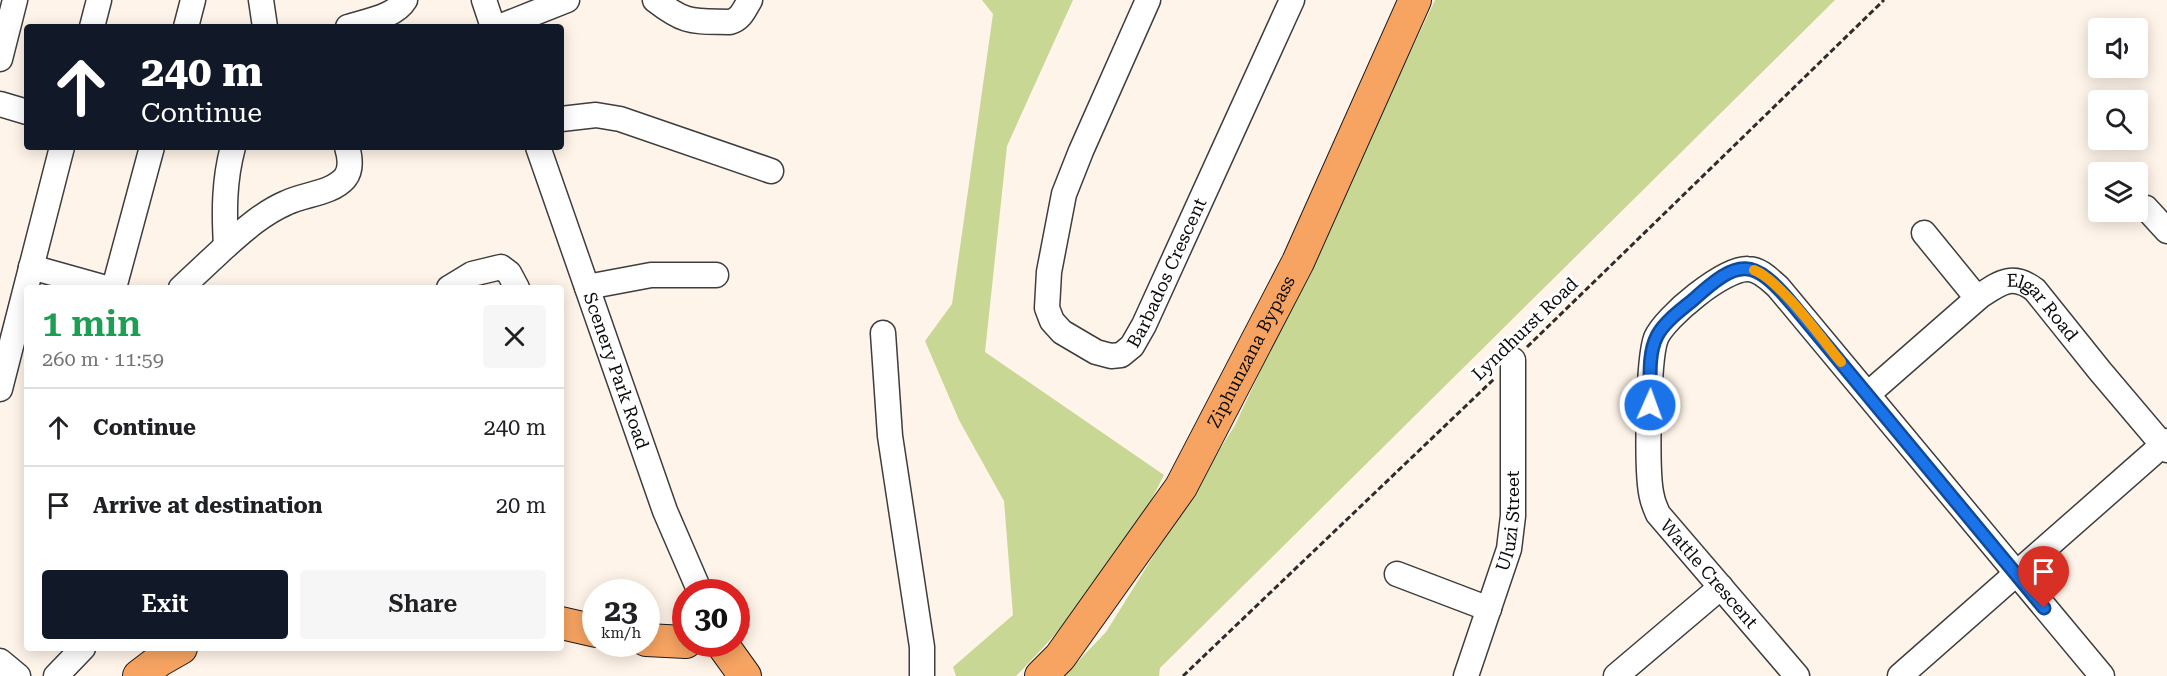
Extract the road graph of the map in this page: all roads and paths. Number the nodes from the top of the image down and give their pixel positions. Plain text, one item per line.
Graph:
1 (99, 0) edge
2 (193, 0) edge
3 (261, 0) edge
4 (405, 0) edge
5 (484, 0) edge
6 (567, 0) edge
7 (655, 0) edge
8 (750, 0) edge
9 (1148, 0) edge
10 (1292, 0) edge
11 (1415, 0) edge
12 (1884, 0) edge
13 (9, 6) edge
14 (93, 24) edge
15 (187, 24) edge
16 (265, 24) edge
17 (357, 24) edge
18 (492, 24) edge
19 (507, 24) edge
20 (0, 59) edge
21 (0, 104) edge
22 (24, 111) edge
23 (564, 119) edge
24 (61, 150) edge
25 (150, 150) edge
26 (232, 150) edge
27 (348, 150) edge
28 (539, 150) edge
29 (771, 171) dead end
30 (1924, 233) dead end
31 (226, 246) junction
32 (32, 267) junction
33 (716, 275) dead end
34 (29, 285) edge
35 (95, 285) edge
36 (115, 285) edge
37 (184, 285) edge
38 (453, 285) edge
39 (515, 285) edge
40 (587, 287) junction
41 (1977, 298) junction
42 (24, 319) edge
43 (883, 333) dead end
44 (20, 345) edge
45 (1513, 360) junction
46 (0, 386) edge
47 (1868, 394) junction
48 (2166, 445) edge
49 (2016, 573) junction
50 (1398, 574) dead end
51 (694, 579) edge
52 (1721, 587) junction
53 (1489, 609) junction
54 (564, 623) edge
55 (582, 627) edge
56 (80, 651) edge
57 (177, 651) edge
58 (731, 657) edge
59 (0, 661) edge
60 (145, 674) edge
61 (18, 676) edge
62 (56, 676) edge
63 (745, 676) edge
64 (922, 676) edge
65 (1041, 676) edge
66 (1183, 676) edge
67 (1466, 676) edge
68 (1616, 676) edge
69 (1797, 676) edge
70 (1900, 676) edge
71 (2102, 676) edge

1 - 14 street
2 - 15 street
3 - 16 street
4 - 17 street
5 - 18 street
6 - 19 street
7 - 8 street
9 - 10 street, Barbados Crescent
11 - 65 main road, Ziphunzana Bypass
12 - 45 path, Lyndhurst Road
13 - 20 street
21 - 22 street
23 - 29 street
24 - 32 street
25 - 36 street
26 - 31 street
27 - 31 street
28 - 40 street, Scenery Park Road
30 - 41 street
31 - 37 street
32 - 34 street
32 - 35 street
33 - 40 street
38 - 39 street
40 - 51 street, Scenery Park Road
41 - 47 street, Elgar Road
41 - 48 street, Elgar Road
42 - 44 street
43 - 64 street
44 - 46 street
45 - 53 street, Uluzi Street
45 - 66 path, Lyndhurst Road
47 - 49 street, Wattle Crescent
47 - 52 street, Wattle Crescent
48 - 49 street
49 - 70 street
49 - 71 street, Wattle Crescent
50 - 53 street
52 - 68 street
52 - 69 street, Wattle Crescent
53 - 67 street, Uluzi Street
54 - 55 main road
56 - 62 street
57 - 60 main road
58 - 63 main road
59 - 61 street

